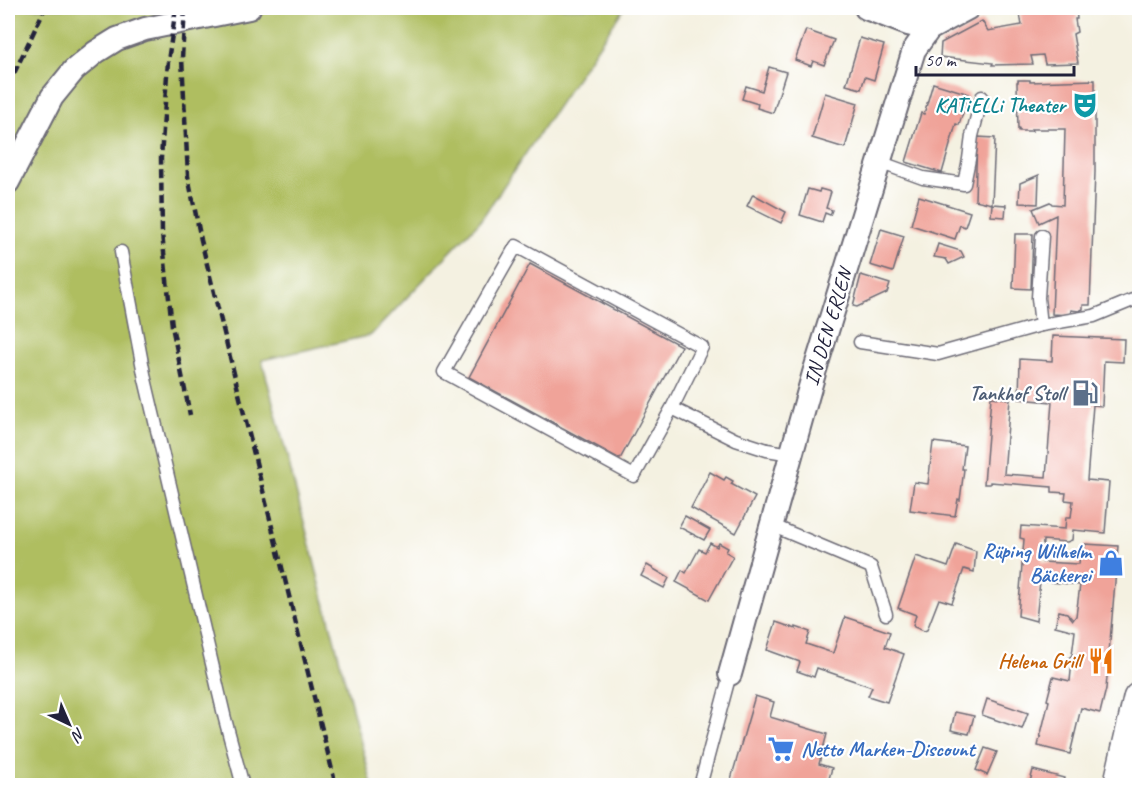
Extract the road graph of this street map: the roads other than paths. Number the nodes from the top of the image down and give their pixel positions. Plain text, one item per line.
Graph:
1 (249, 8) edge
2 (866, 8) edge
3 (968, 8) edge
4 (929, 29) junction
5 (982, 97) dead end
6 (879, 162) junction
7 (8, 182) edge
8 (1042, 236) dead end
9 (121, 252) dead end
10 (1140, 297) edge
11 (1041, 325) junction
12 (860, 342) dead end
13 (672, 408) junction
14 (791, 454) junction
15 (771, 525) junction
16 (886, 614) dead end
17 (730, 674) joint
18 (1140, 699) edge
19 (243, 786) edge
20 (700, 786) edge
21 (1120, 786) edge

1 - 7 street
2 - 4 street
3 - 4 street, IN DEN ERLEN
4 - 6 street, IN DEN ERLEN
5 - 6 lane
6 - 14 street, IN DEN ERLEN
8 - 11 lane
9 - 19 lane
10 - 11 lane
11 - 12 lane
13 - 13 lane
13 - 14 lane
14 - 15 street, IN DEN ERLEN
15 - 16 lane
15 - 17 street, IN DEN ERLEN
17 - 20 lane
18 - 21 main road

